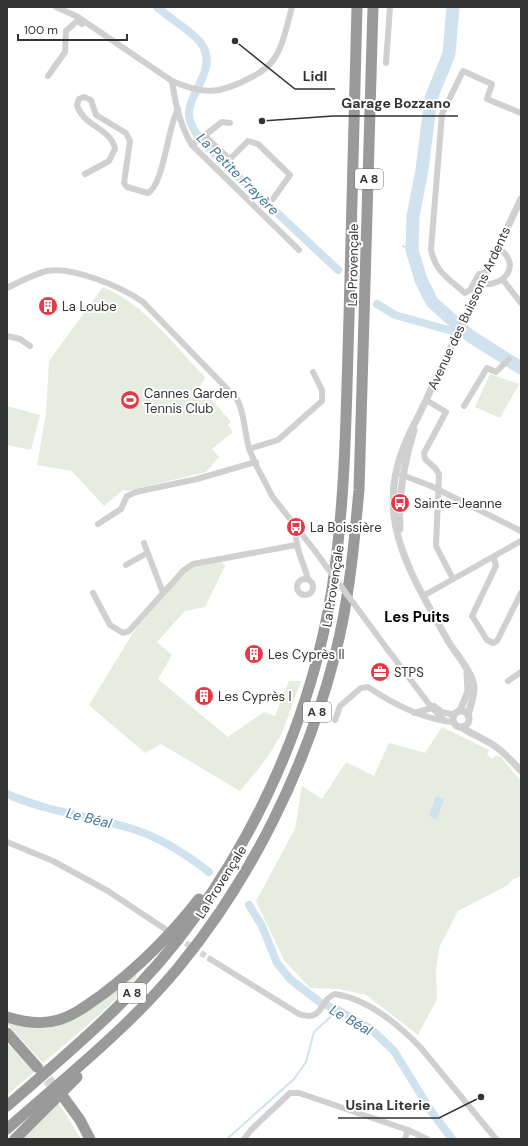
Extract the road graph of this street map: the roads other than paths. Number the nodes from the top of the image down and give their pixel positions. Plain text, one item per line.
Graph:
1 (56, 7) edge
2 (292, 7) edge
3 (357, 7) edge
4 (374, 7) edge
5 (390, 7) edge
6 (110, 38) junction
7 (386, 63) dead end
8 (48, 76) dead end
9 (172, 81) junction
10 (178, 109) junction
11 (521, 113) edge
12 (230, 123) dead end
13 (204, 135) junction
14 (195, 143) junction
15 (85, 174) dead end
16 (273, 199) dead end
17 (521, 199) edge
18 (498, 248) junction
19 (299, 250) dead end
20 (486, 273) junction
21 (503, 280) junction
22 (480, 284) junction
23 (7, 288) edge
24 (521, 303) edge
25 (7, 336) edge
26 (30, 346) dead end
27 (509, 359) dead end
28 (313, 372) dead end
29 (426, 400) junction
30 (464, 406) dead end
31 (249, 449) junction
32 (256, 462) junction
33 (399, 475) junction
34 (438, 490) junction
35 (98, 524) dead end
36 (297, 529) junction
37 (521, 531) edge
38 (521, 541) edge
39 (144, 543) dead end
40 (296, 545) junction
41 (147, 553) junction
42 (494, 558) junction
43 (126, 565) dead end
44 (308, 579) junction
45 (453, 579) junction
46 (289, 588) dead end
47 (296, 588) junction
48 (93, 592) dead end
49 (163, 593) junction
50 (521, 593) edge
51 (423, 596) junction
52 (466, 671) junction
53 (521, 672) edge
54 (508, 682) dead end
55 (431, 706) junction
56 (414, 713) junction
57 (468, 715) junction
58 (456, 716) junction
59 (335, 720) dead end
60 (445, 721) junction
61 (465, 725) junction
62 (521, 771) edge
63 (7, 842) edge
64 (234, 859) junction
65 (165, 929) dead end
66 (210, 958) tunnel mouth
67 (7, 1017) edge
68 (127, 1021) junction
69 (9, 1036) edge
70 (37, 1067) tunnel mouth
71 (64, 1098) tunnel mouth
72 (7, 1106) edge
73 (7, 1129) edge
74 (408, 1130) junction
75 (15, 1139) edge
76 (90, 1139) edge
77 (244, 1139) edge
78 (405, 1139) edge
79 (427, 1139) edge
80 (496, 1139) edge

1 - 6 street
2 - 9 street
3 - 64 highway, La Provençale / A 8
4 - 68 highway, La Provençale / A 8
5 - 7 street
6 - 8 street
6 - 9 street
9 - 10 street
10 - 14 street
10 - 15 street
11 - 20 street
12 - 13 street
13 - 14 street
13 - 16 street
14 - 19 street
17 - 18 street, Avenue des Buissons Ardents
18 - 20 street, Avenue des Buissons Ardents
18 - 21 street
20 - 22 street, Avenue des Buissons Ardents
21 - 22 street
21 - 24 street
22 - 29 street, Avenue des Buissons Ardents
23 - 31 street
25 - 26 street
27 - 30 street
28 - 31 street
29 - 33 street, Avenue des Buissons Ardents
29 - 34 street
31 - 32 street
32 - 35 street
32 - 36 street
33 - 34 street
33 - 51 street, Avenue des Buissons Ardents
34 - 37 street
34 - 45 street
36 - 40 street
36 - 55 street, bridge
38 - 42 street
39 - 41 street
40 - 44 street
40 - 49 street
41 - 43 street
41 - 49 street
42 - 45 street
42 - 50 street
44 - 47 street
44 - 47 street
45 - 51 street
46 - 47 street
48 - 49 street
51 - 52 street, Avenue des Buissons Ardents
52 - 57 street, Avenue des Buissons Ardents
52 - 58 street, Avenue des Buissons Ardents
53 - 54 street
55 - 56 street
55 - 58 street
55 - 60 street
56 - 59 street
56 - 60 street
57 - 58 street
57 - 61 street, Avenue des Buissons Ardents
58 - 60 street
58 - 61 street
61 - 62 street
63 - 65 street
64 - 67 highway
64 - 72 highway, La Provençale / A 8
66 - 80 street
68 - 73 highway, La Provençale / A 8
68 - 75 highway
69 - 70 highway
71 - 76 highway
74 - 77 street
74 - 78 street
74 - 79 street

